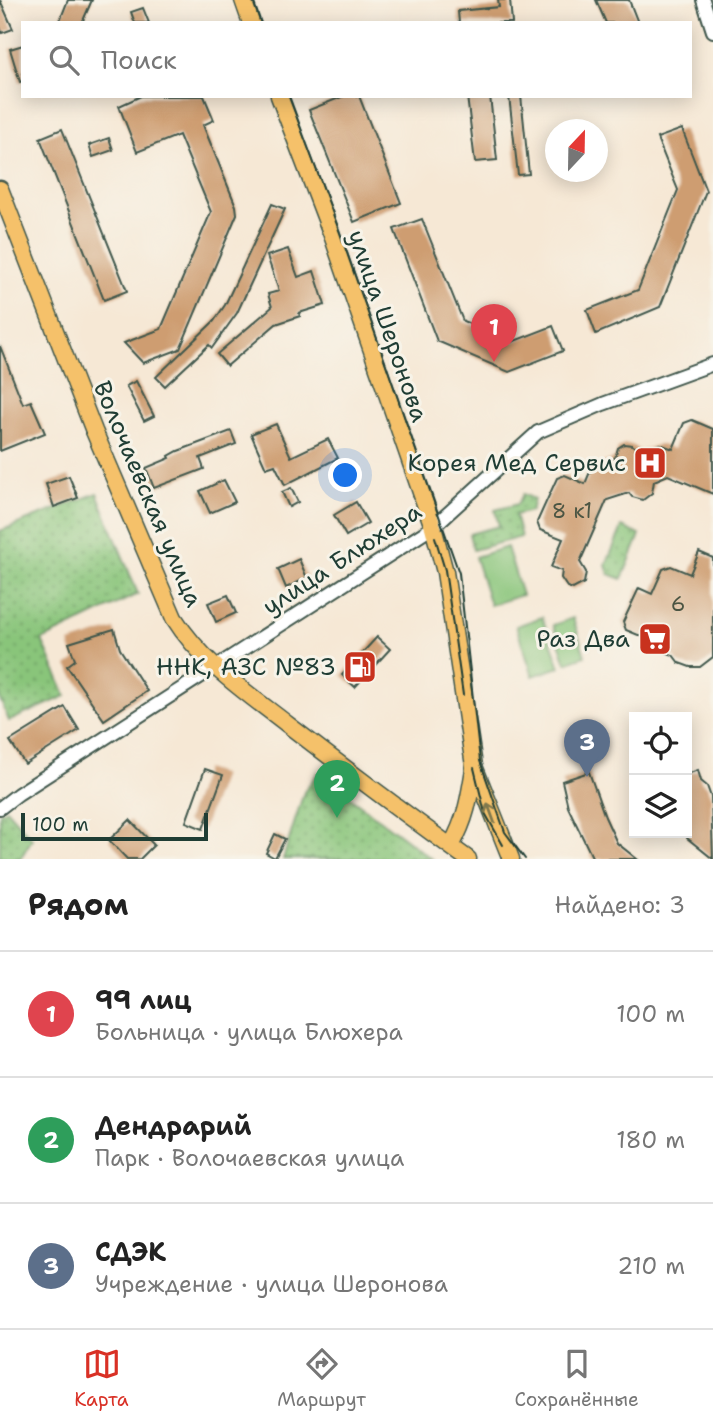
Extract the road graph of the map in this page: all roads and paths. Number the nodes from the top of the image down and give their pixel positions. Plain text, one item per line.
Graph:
1 (243, 0) edge
2 (703, 0) edge
3 (250, 21) edge
4 (713, 31) edge
5 (280, 98) edge
6 (0, 189) edge
7 (713, 364) edge
8 (433, 527) junction
9 (214, 666) junction
10 (474, 766) junction
11 (0, 808) edge
12 (451, 846) junction
13 (468, 859) edge
14 (511, 859) edge

1 - 3 main road
2 - 4 street
5 - 8 main road, улица Шеронова
6 - 9 main road, Волочаевская улица
7 - 8 street, улица Блюхера
8 - 9 street, улица Блюхера
8 - 10 main road, улица Шеронова
9 - 11 street, улица Блюхера
9 - 12 main road, Волочаевская улица
10 - 12 main road
14 -> 10 main road, улица Шеронова
12 - 13 main road, Волочаевская улица

